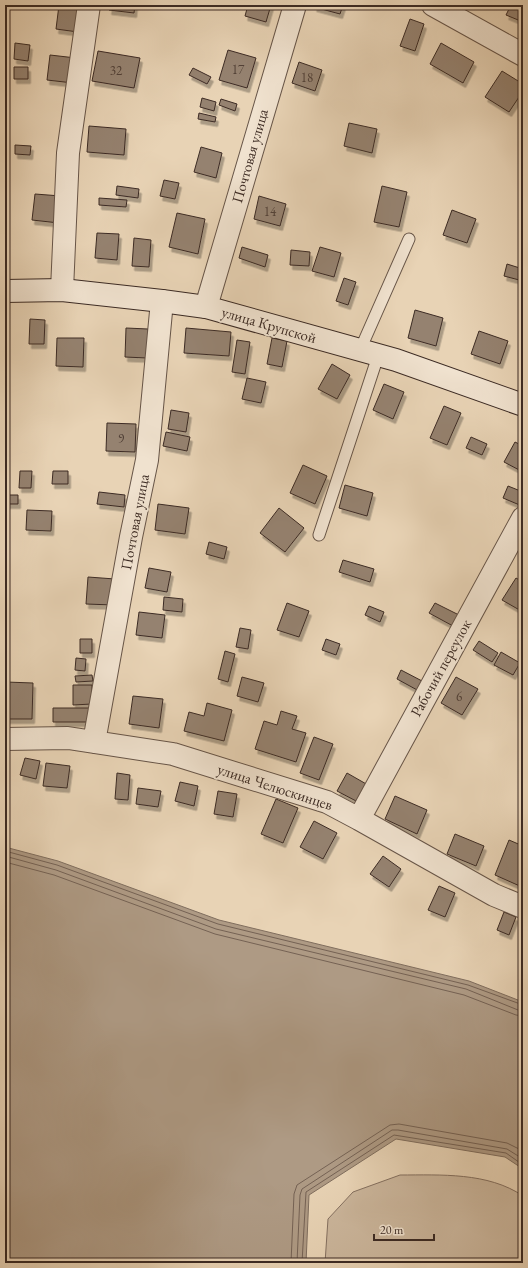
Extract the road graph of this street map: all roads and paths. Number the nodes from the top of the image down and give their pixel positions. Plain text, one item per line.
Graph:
1 (89, 5) edge
2 (295, 5) edge
3 (433, 5) edge
4 (523, 55) edge
5 (409, 240) dead end
6 (5, 290) edge
7 (62, 290) junction
8 (162, 300) junction
9 (206, 307) junction
10 (369, 353) junction
11 (523, 405) edge
12 (523, 518) edge
13 (319, 535) dead end
14 (5, 739) edge
15 (94, 742) junction
16 (359, 819) junction
17 (523, 907) edge

1 - 7 street
2 - 9 street, Почтовая улица
3 - 4 street
5 - 10 lane
6 - 7 street, улица Крупской
7 - 8 street, улица Крупской
8 - 9 street, улица Крупской
8 - 15 street, Почтовая улица
9 - 10 street, улица Крупской
10 - 11 street, улица Крупской
10 - 13 lane
12 - 16 street, Рабочий переулок
14 - 15 street, улица Челюскинцев
15 - 16 street, улица Челюскинцев
16 - 17 street, улица Челюскинцев

